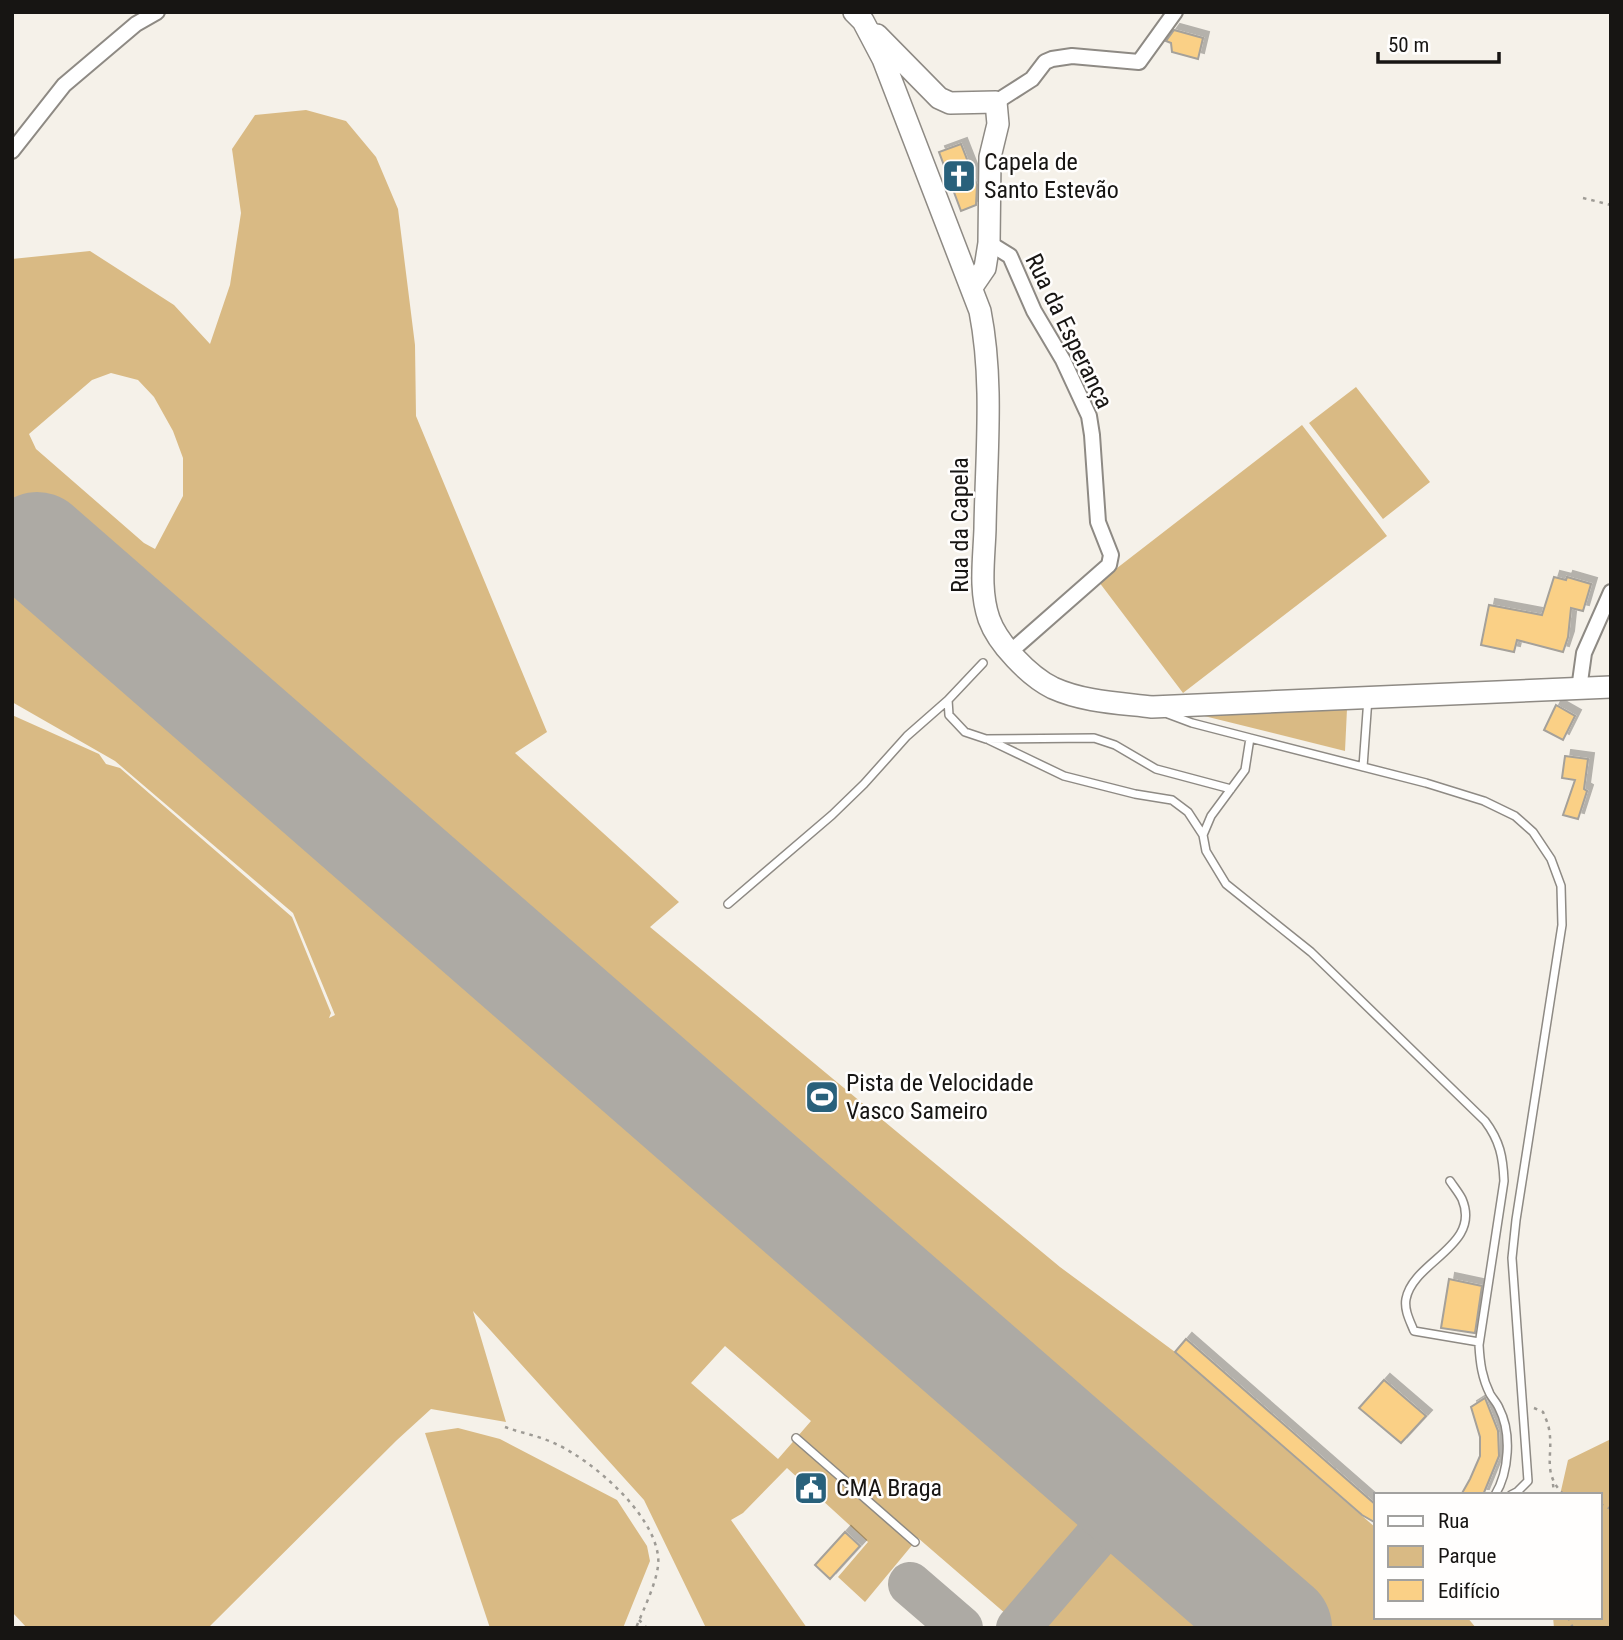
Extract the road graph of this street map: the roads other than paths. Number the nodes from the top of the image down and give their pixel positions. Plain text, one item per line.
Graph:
1 (157, 12) edge
2 (1175, 12) edge
3 (859, 17) edge
4 (996, 102) junction
5 (12, 151) edge
6 (989, 243) junction
7 (972, 287) junction
8 (1611, 592) edge
9 (1010, 652) junction
10 (983, 663) dead end
11 (1611, 687) edge
12 (1579, 689) junction
13 (1368, 698) junction
14 (948, 700) junction
15 (1146, 706) junction
16 (986, 738) junction
17 (1250, 738) junction
18 (1363, 767) junction
19 (1231, 789) junction
20 (1203, 835) junction
21 (728, 904) dead end
22 (1450, 1181) dead end
23 (1479, 1342) junction
24 (796, 1438) dead end
25 (1496, 1493) edge
26 (1515, 1493) edge
27 (915, 1542) dead end

1 - 5 street
2 - 4 street
3 - 4 street
3 - 7 street, Rua da Capela
4 - 6 street
6 - 7 street
6 - 9 street, Rua da Esperança
7 - 9 street, Rua da Capela
8 - 12 street
9 - 15 street, Rua da Capela
10 - 14 lane
11 - 12 street, Rua da Capela
12 - 13 street, Rua da Capela
13 - 15 street, Rua da Capela
13 - 18 lane
14 - 16 lane
14 - 21 lane
15 - 17 lane
16 - 19 lane
16 - 20 lane
17 - 18 lane
17 - 19 lane
18 - 26 lane
19 - 20 lane
20 - 23 lane
22 - 23 lane
23 - 25 lane
24 - 27 lane

